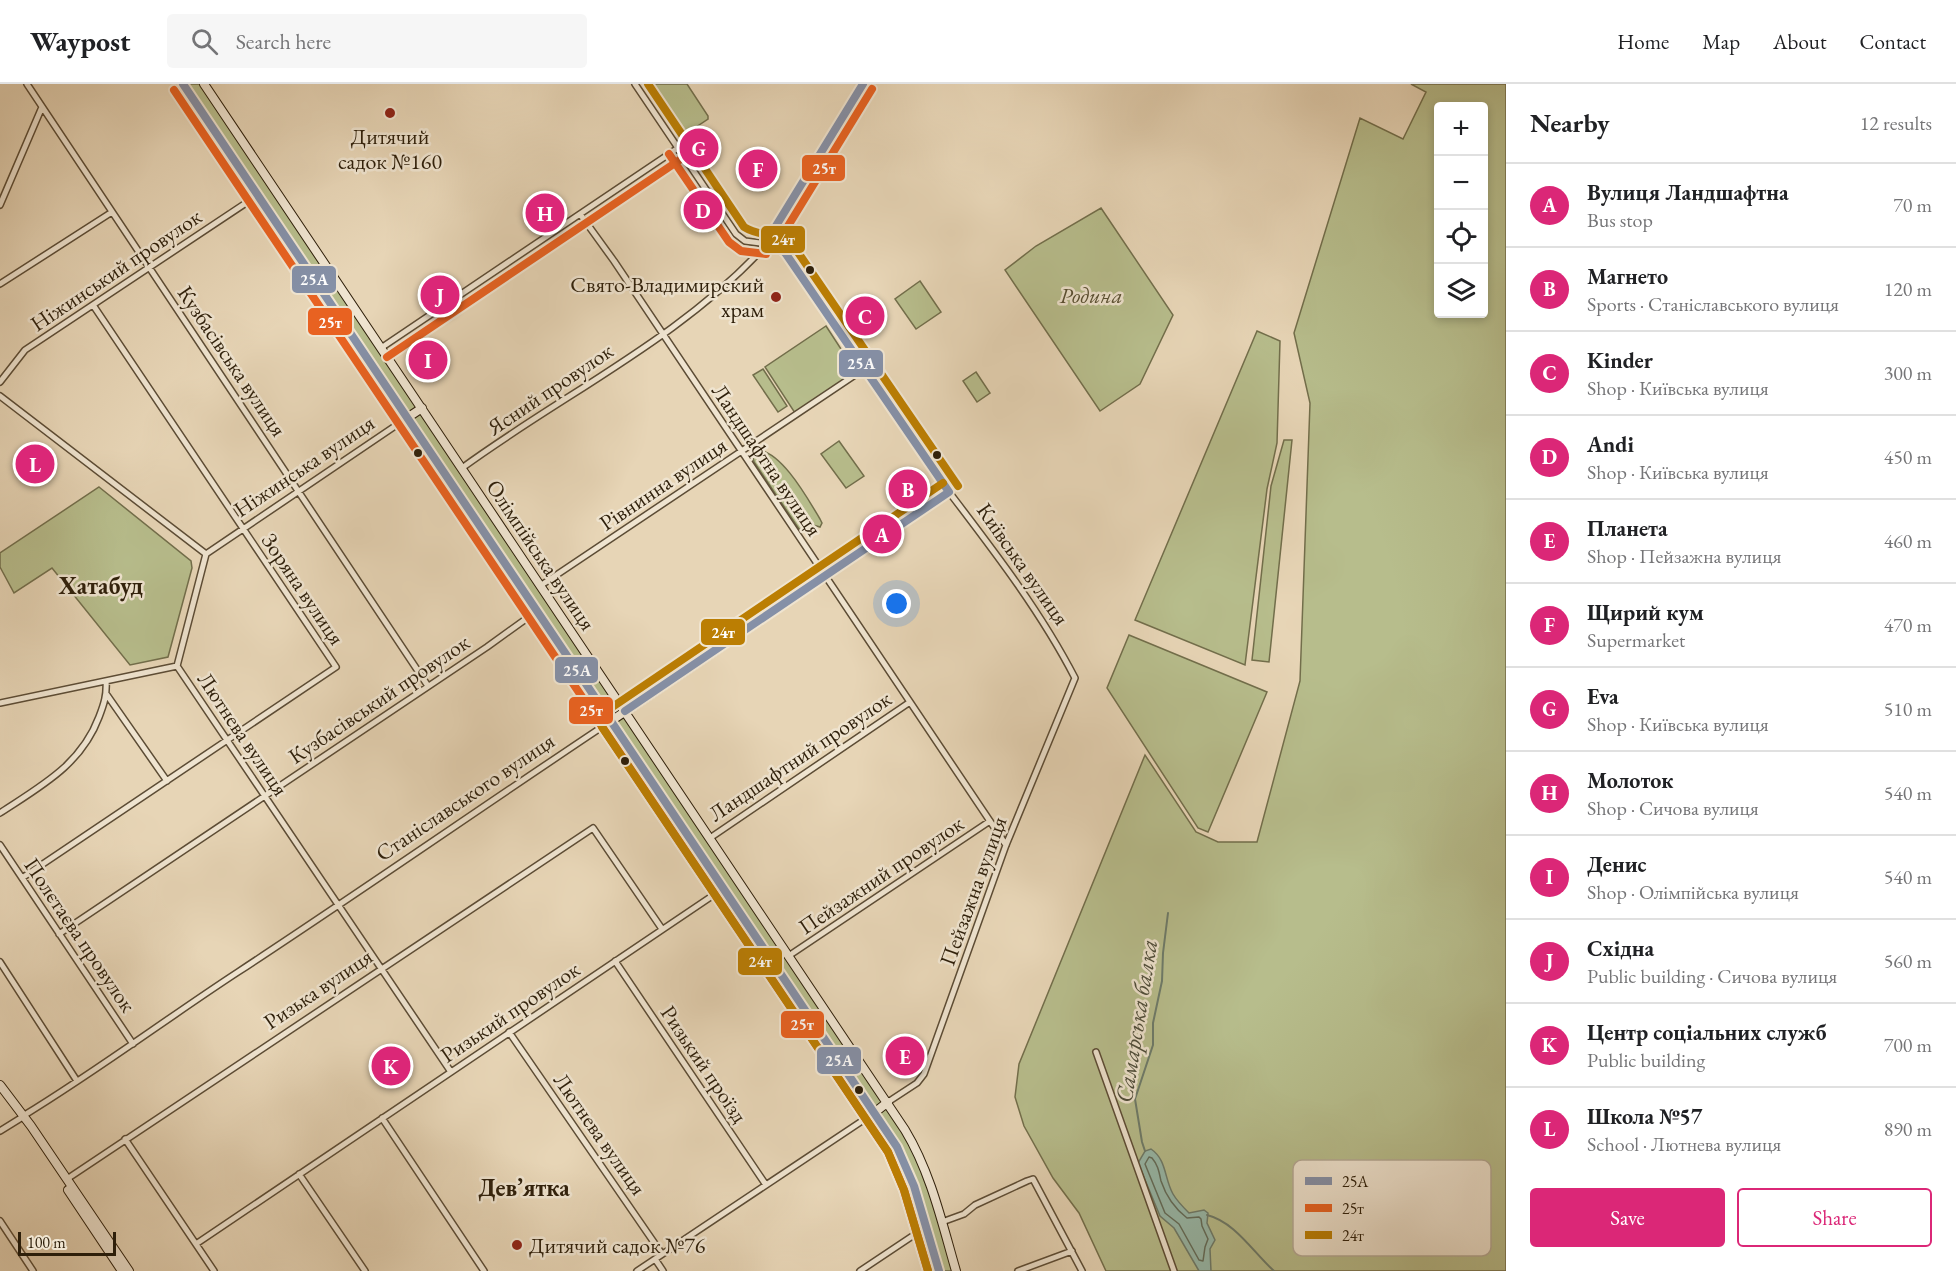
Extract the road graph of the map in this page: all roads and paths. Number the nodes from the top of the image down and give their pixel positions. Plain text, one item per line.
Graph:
1 (27, 84) edge
2 (183, 84) edge
3 (204, 84) edge
4 (635, 84) edge
5 (863, 84) edge
6 (42, 107) junction
7 (678, 148) junction
8 (258, 195) junction
9 (0, 205) edge
10 (112, 212) junction
11 (580, 214) junction
12 (767, 244) junction
13 (149, 268) junction
14 (0, 284) edge
15 (93, 305) junction
16 (662, 335) junction
17 (381, 348) junction
18 (864, 369) junction
19 (0, 382) edge
20 (0, 396) edge
21 (422, 408) junction
22 (407, 418) junction
23 (740, 452) junction
24 (462, 468) junction
25 (299, 492) junction
26 (949, 492) junction
27 (243, 529) junction
28 (206, 554) junction
29 (826, 576) junction
30 (540, 586) junction
31 (537, 610) junction
32 (177, 666) junction
33 (1075, 678) joint
34 (106, 681) junction
35 (428, 686) junction
36 (107, 695) junction
37 (910, 702) junction
38 (0, 703) edge
39 (625, 711) junction
40 (611, 721) junction
41 (227, 740) junction
42 (167, 781) junction
43 (265, 796) junction
44 (0, 813) edge
45 (990, 822) junction
46 (710, 838) junction
47 (0, 845) edge
48 (1006, 845) junction
49 (22, 878) junction
50 (724, 888) junction
51 (339, 905) junction
52 (662, 929) junction
53 (59, 934) junction
54 (790, 956) junction
55 (615, 961) junction
56 (0, 962) edge
57 (382, 969) junction
58 (509, 1032) junction
59 (133, 1044) junction
60 (1096, 1052) dead end
61 (451, 1072) junction
62 (78, 1081) junction
63 (0, 1085) edge
64 (888, 1102) junction
65 (874, 1113) junction
66 (22, 1117) junction
67 (382, 1118) junction
68 (0, 1131) edge
69 (125, 1139) junction
70 (299, 1174) junction
71 (64, 1180) junction
72 (765, 1185) junction
73 (0, 1221) edge
74 (942, 1222) junction
75 (926, 1227) junction
76 (196, 1244) junction
77 (1072, 1251) junction
78 (663, 1254) junction
79 (655, 1259) junction
80 (33, 1271) edge
81 (122, 1271) edge
82 (129, 1271) edge
83 (214, 1271) edge
84 (365, 1271) edge
85 (484, 1271) edge
86 (637, 1271) edge
87 (663, 1271) edge
88 (860, 1271) edge
89 (939, 1271) edge
90 (956, 1271) edge
91 (1018, 1271) edge
92 (1082, 1271) edge
93 (1174, 1271) edge

1 - 6 street, Кузбасівська вулиця
2 - 8 main road, Олімпійська вулиця
3 - 17 main road, Олімпійська вулиця
4 - 7 street, Київська вулиця
5 - 12 main road
6 - 9 street
6 - 10 street, Кузбасівська вулиця
7 - 11 street
7 - 12 street, Київська вулиця
8 - 13 street, Ніжинський провулок
8 - 22 main road, Олімпійська вулиця
10 - 13 street, Кузбасівська вулиця
10 - 14 street
11 - 16 street, Ландшафтна вулиця
11 - 17 street
12 - 16 street, Ясний провулок
12 - 18 main road, Київська вулиця
13 - 15 street, Ніжинський провулок
13 - 25 street, Кузбасівська вулиця
15 - 19 street, Ніжинський провулок
15 - 27 street, Зоряна вулиця
16 - 23 street, Ландшафтна вулиця
16 - 24 street, Ясний провулок
17 - 21 main road, Олімпійська вулиця
18 - 23 street, Рівнинна вулиця
18 - 26 main road, Київська вулиця
20 - 28 street
21 - 22 main road, Ніжинська вулиця
21 - 24 main road, Олімпійська вулиця
22 - 25 street, Ніжинська вулиця
22 - 31 main road, Олімпійська вулиця
23 - 29 street, Ландшафтна вулиця
23 - 30 street, Рівнинна вулиця
24 - 30 main road, Олімпійська вулиця
25 - 27 street, Ніжинська вулиця
25 - 35 street, Кузбасівська вулиця
26 - 29 main road, Станіславського вулиця
26 - 33 street, Київська вулиця
27 - 28 street, Ніжинська вулиця
27 - 41 street, Зоряна вулиця
28 - 32 street, Лютнева вулиця
29 - 37 street, Ландшафтна вулиця
29 - 39 main road, Станіславського вулиця
30 - 39 main road, Олімпійська вулиця
31 - 35 street, Кузбасівський провулок
31 - 40 main road, Олімпійська вулиця
32 - 34 street
32 - 41 street, Лютнева вулиця
33 - 48 street, Пейзажна вулиця
34 - 36 street
34 - 38 street
35 - 43 street, Кузбасівський провулок
36 - 42 street
36 - 44 street
37 - 45 street, Ландшафтна вулиця
37 - 46 street, Ландшафтний провулок
39 - 40 main road, Станіславського вулиця
39 - 46 main road, Олімпійська вулиця
40 - 50 main road, Олімпійська вулиця
40 - 51 street, Станіславського вулиця
41 - 42 street, Зоряна вулиця
41 - 43 street, Лютнева вулиця
42 - 49 street, Зоряна вулиця
43 - 51 street, Лютнева вулиця
43 - 53 street, Кузбасівський провулок
45 - 48 street, Ландшафтна вулиця
45 - 54 street, Пейзажний провулок
46 - 54 main road, Олімпійська вулиця
47 - 49 street, Полєтаєва провулок
48 - 64 street, Пейзажна вулиця
49 - 53 street, Полєтаєва провулок
50 - 52 street, Ризький провулок
50 - 65 main road, Олімпійська вулиця
51 - 57 street, Лютнева вулиця
51 - 59 street, Станіславського вулиця
52 - 55 street, Ризький провулок
52 - 57 street, Ризька вулиця
53 - 59 street, Полєтаєва провулок
54 - 64 main road, Олімпійська вулиця
55 - 58 street, Ризький провулок
55 - 72 street, Ризький проїзд
56 - 62 street
57 - 61 street, Лютнева вулиця
57 - 69 street, Ризька вулиця
58 - 61 street, Ризький провулок
58 - 78 street, Лютнева вулиця
59 - 62 street, Станіславського вулиця
60 - 93 street
61 - 67 street, Ризький провулок
62 - 66 street, Станіславського вулиця
63 - 66 main road
64 - 65 main road
64 - 74 main road, Олімпійська вулиця
65 - 72 street
65 - 75 main road, Олімпійська вулиця
66 - 68 street, Станіславського вулиця
66 - 71 main road
67 - 70 street, Ризький провулок
67 - 85 street
69 - 71 street, Ризька вулиця
69 - 76 street
70 - 76 street, Ризький провулок
70 - 84 street
71 - 81 main road
71 - 82 main road
72 - 78 street
73 - 80 street
74 - 75 main road
74 - 77 street
74 - 90 main road, Олімпійська вулиця
75 - 88 street
75 - 89 main road, Олімпійська вулиця
76 - 83 street
77 - 91 street
77 - 92 street
78 - 79 street
79 - 86 street
79 - 87 street

